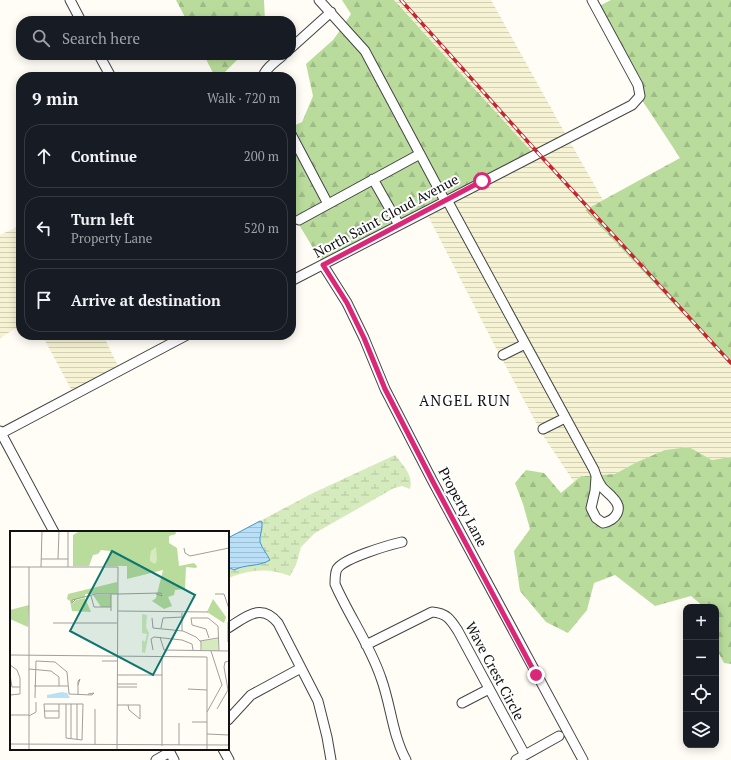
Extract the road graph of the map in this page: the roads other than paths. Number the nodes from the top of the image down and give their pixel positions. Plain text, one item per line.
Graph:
1 (70, 0) edge
2 (319, 0) edge
3 (592, 0) edge
4 (330, 12) junction
5 (79, 16) edge
6 (296, 43) edge
7 (102, 60) edge
8 (278, 60) edge
9 (108, 72) edge
10 (265, 72) edge
11 (296, 143) edge
12 (420, 154) junction
13 (373, 179) junction
14 (446, 200) junction
15 (328, 204) junction
16 (299, 220) dead end
17 (399, 225) junction
18 (323, 265) junction
19 (296, 278) edge
20 (177, 340) edge
21 (525, 344) junction
22 (503, 355) dead end
23 (566, 418) junction
24 (543, 429) dead end
25 (0, 432) edge
26 (596, 477) junction
27 (53, 531) edge
28 (402, 542) dead end
29 (229, 627) edge
30 (366, 645) junction
31 (301, 668) junction
32 (489, 689) junction
33 (462, 703) dead end
34 (229, 719) edge
35 (560, 736) dead end
36 (224, 750) edge
37 (171, 754) edge
38 (525, 756) junction
39 (156, 760) edge
40 (229, 760) edge
41 (331, 760) edge
42 (406, 760) edge
43 (516, 760) edge
44 (583, 760) edge

1 - 5 street
2 - 4 street
3 - 14 street, North Saint Cloud Avenue
4 - 6 street
4 - 12 street
7 - 9 street
8 - 10 street
11 - 15 street
12 - 13 street
12 - 14 street
13 - 15 street
13 - 17 street
14 - 17 street, North Saint Cloud Avenue
14 - 21 street
15 - 16 street
17 - 18 street, North Saint Cloud Avenue
18 - 19 street, North Saint Cloud Avenue
18 - 44 street, Property Lane
20 - 25 street
21 - 22 street
21 - 23 street
23 - 24 street
23 - 26 street
25 - 27 street
26 - 26 street
28 - 30 street
29 - 31 street
30 - 32 street, Wave Crest Circle
30 - 42 street
31 - 34 street
31 - 41 street
32 - 33 street
32 - 38 street, Wave Crest Circle
35 - 38 street
36 - 40 street
37 - 39 street
38 - 43 street

